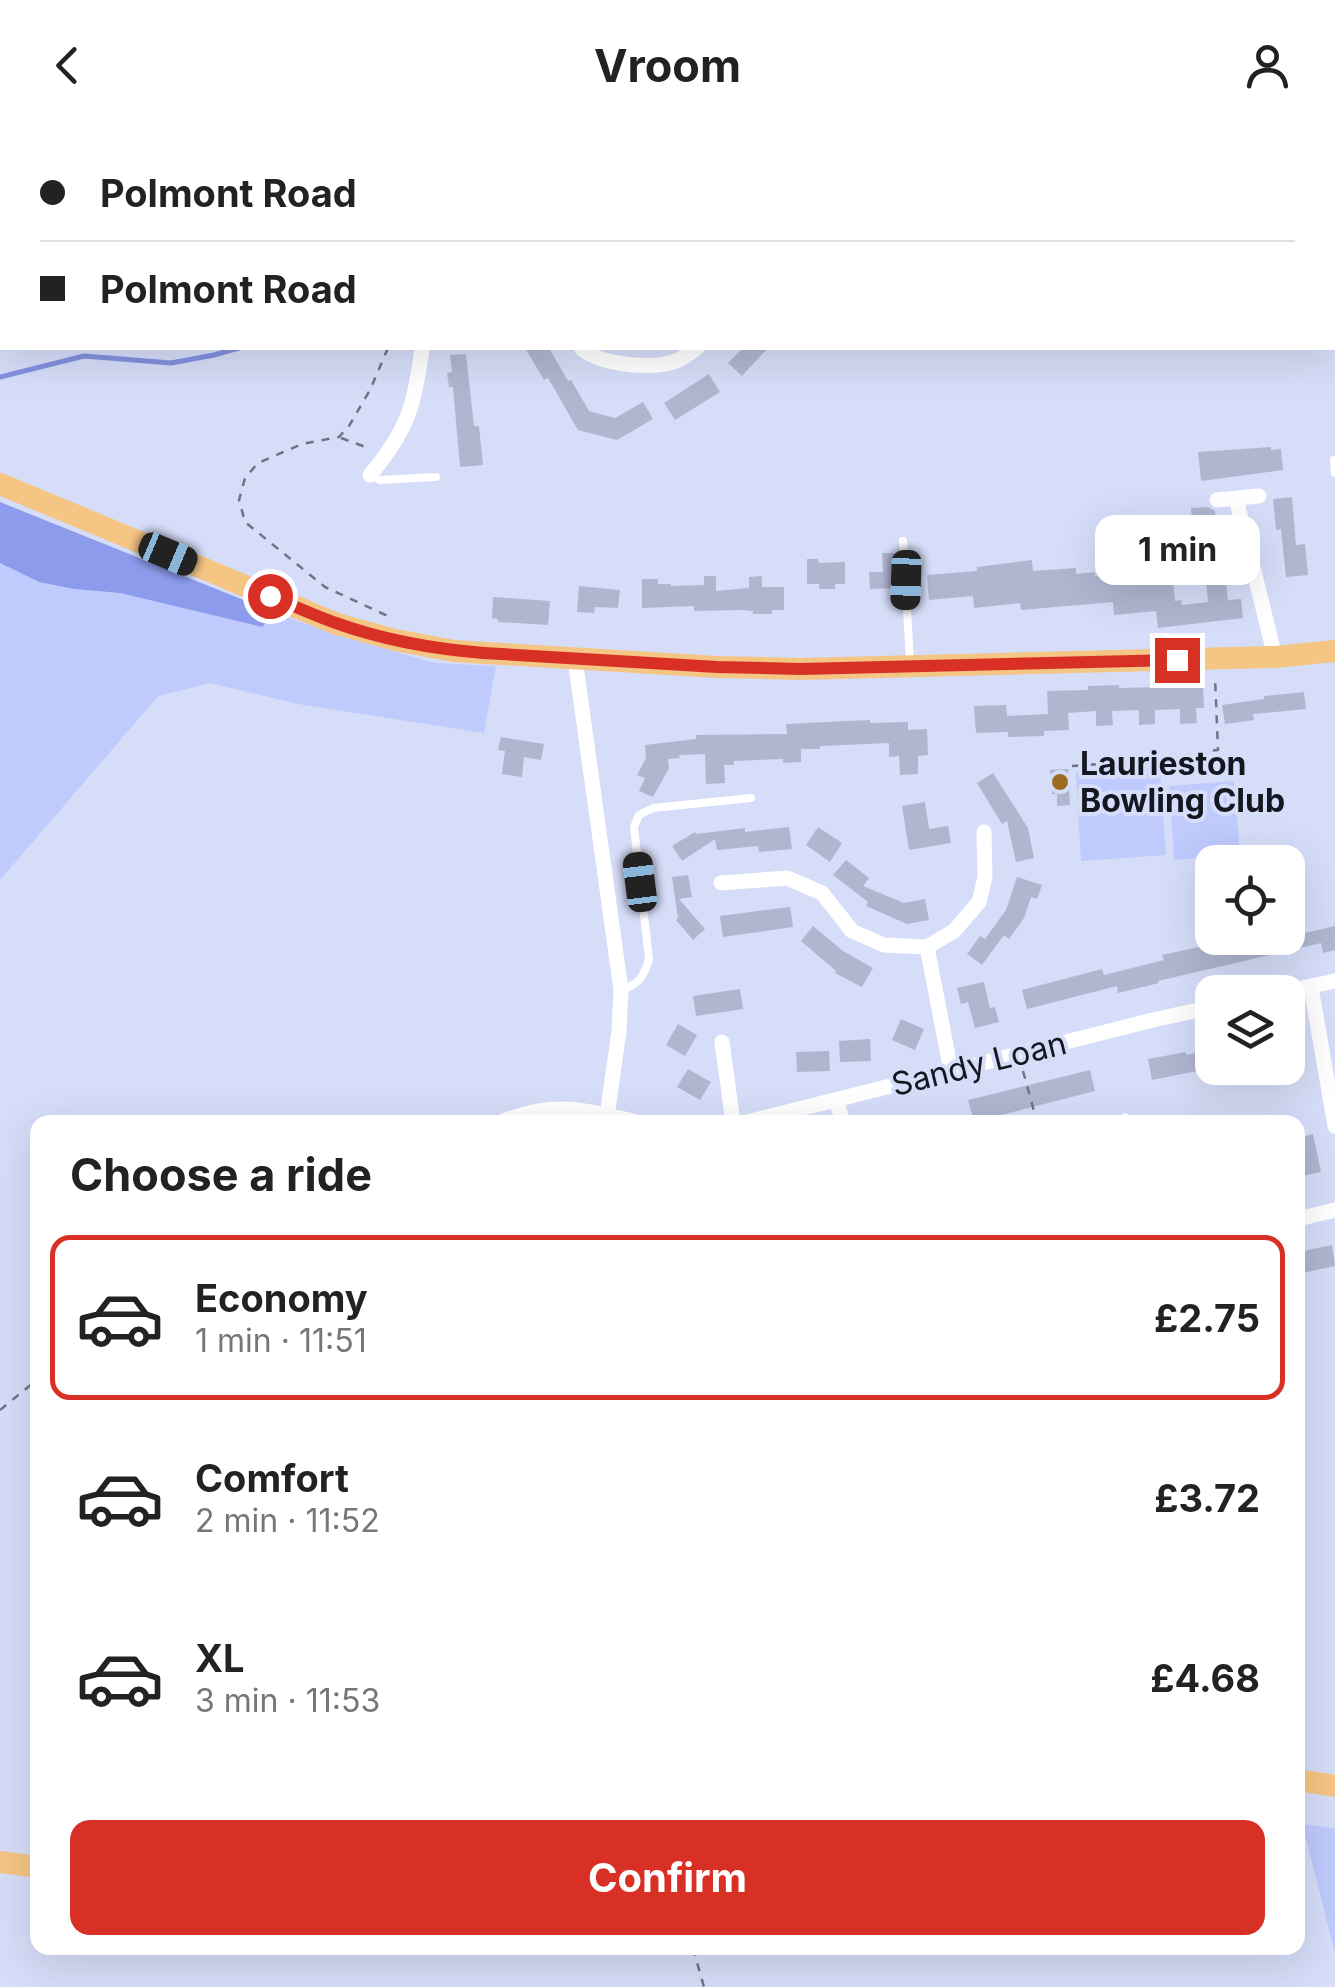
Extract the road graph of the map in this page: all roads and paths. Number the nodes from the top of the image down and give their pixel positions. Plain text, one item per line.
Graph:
1 (387, 350) edge
2 (422, 350) edge
3 (584, 350) edge
4 (695, 350) edge
5 (339, 437) junction
6 (386, 456) junction
7 (1334, 460) edge
8 (1335, 474) edge
9 (370, 475) joint
10 (436, 477) dead end
11 (0, 484) edge
12 (1259, 496) dead end
13 (1236, 498) junction
14 (1218, 500) dead end
15 (903, 540) dead end
16 (395, 620) dead end
17 (1335, 652) edge
18 (1276, 657) junction
19 (575, 659) junction
20 (1215, 659) junction
21 (910, 667) junction
22 (1072, 766) dead end
23 (751, 798) dead end
24 (984, 832) dead end
25 (721, 883) dead end
26 (927, 947) junction
27 (1335, 982) edge
28 (1310, 987) junction
29 (1305, 988) edge
30 (620, 990) junction
31 (1195, 1011) edge
32 (722, 1042) dead end
33 (1020, 1054) junction
34 (952, 1071) junction
35 (836, 1100) junction
36 (518, 1115) edge
37 (601, 1115) edge
38 (607, 1115) edge
39 (732, 1115) edge
40 (775, 1115) edge
41 (841, 1115) edge
42 (1035, 1115) edge
43 (1335, 1126) edge
44 (1335, 1210) edge
45 (1305, 1217) edge
46 (30, 1385) edge
47 (0, 1410) edge
48 (1305, 1781) edge
49 (1335, 1786) edge
50 (0, 1862) edge
51 (30, 1865) edge
52 (695, 1955) edge
53 (704, 1987) edge

1 - 5 path
2 - 6 street
3 - 4 street
5 - 6 path
5 - 16 path
6 - 9 street
7 - 8 lane
9 - 10 lane
11 - 19 main road
12 - 13 street
13 - 14 street
13 - 18 street
15 - 21 lane
17 - 18 main road
18 - 20 main road
19 - 21 main road
19 - 30 street
20 - 21 main road
20 - 22 path
23 - 30 lane
24 - 26 street
25 - 26 street
26 - 34 street
27 - 28 street
28 - 29 street
28 - 43 street
30 - 38 street
31 - 33 street, Sandy Loan
32 - 39 street
33 - 34 street, Sandy Loan
33 - 42 path
34 - 35 street, Sandy Loan
35 - 40 street, Sandy Loan
35 - 41 street
36 - 37 street
44 - 45 street
46 - 47 path
48 - 49 main road
50 - 51 main road
52 - 53 path

